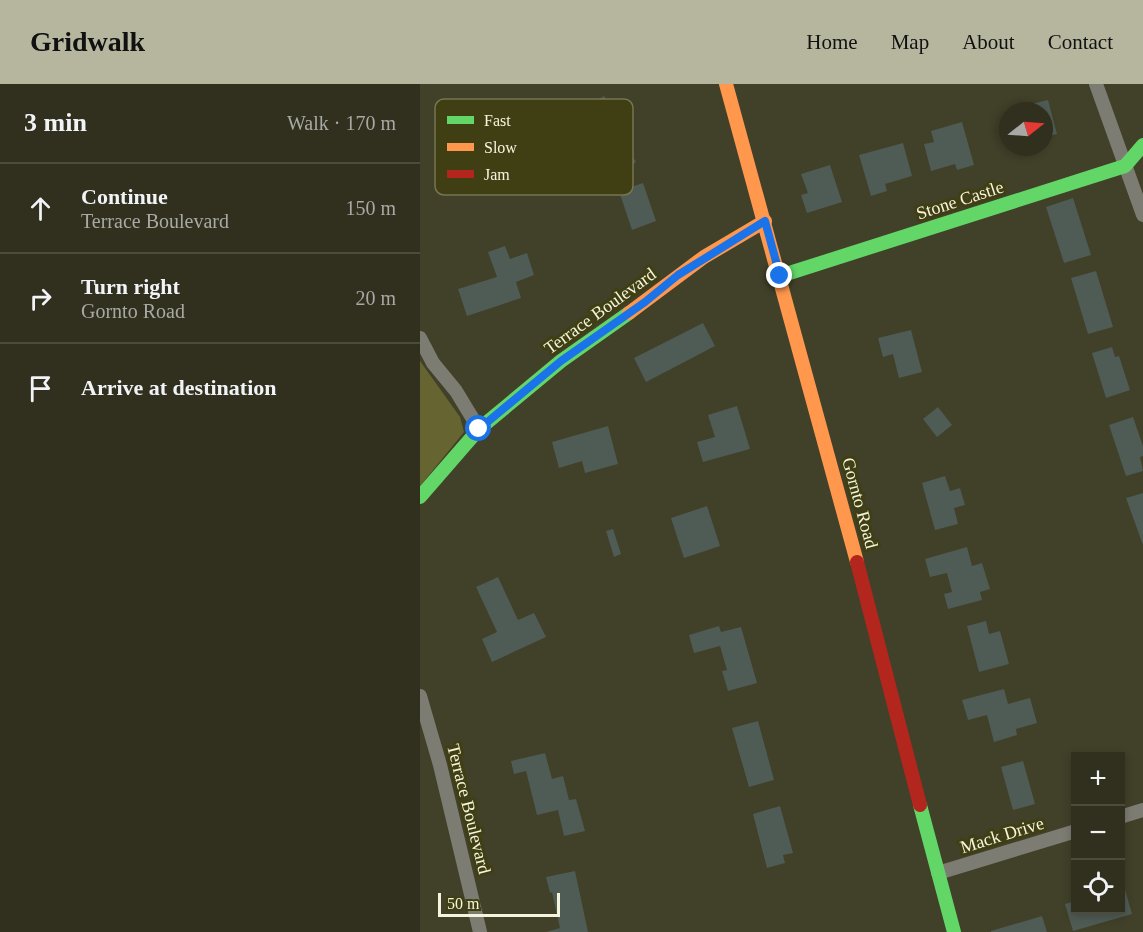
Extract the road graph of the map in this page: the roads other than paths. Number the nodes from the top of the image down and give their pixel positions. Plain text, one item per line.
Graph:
1 (726, 84) edge
2 (1096, 84) edge
3 (1143, 146) edge
4 (1125, 166) junction
5 (1143, 215) edge
6 (765, 221) junction
7 (780, 276) junction
8 (420, 338) edge
9 (479, 429) junction
10 (420, 497) edge
11 (420, 696) edge
12 (1143, 810) edge
13 (1125, 815) edge
14 (1071, 833) edge
15 (938, 873) junction
16 (480, 932) edge
17 (954, 932) edge

1 - 6 main road, Gornto Road
2 - 4 street
3 - 4 main road
4 - 5 street
4 - 7 main road, Stone Castle
6 - 7 main road, Gornto Road
6 - 9 main road, Terrace Boulevard
7 - 15 main road, Gornto Road
8 - 9 street
9 - 10 main road, Terrace Boulevard
11 - 16 street, Terrace Boulevard
12 - 13 street
14 - 15 street, Mack Drive
15 - 17 main road, Gornto Road

